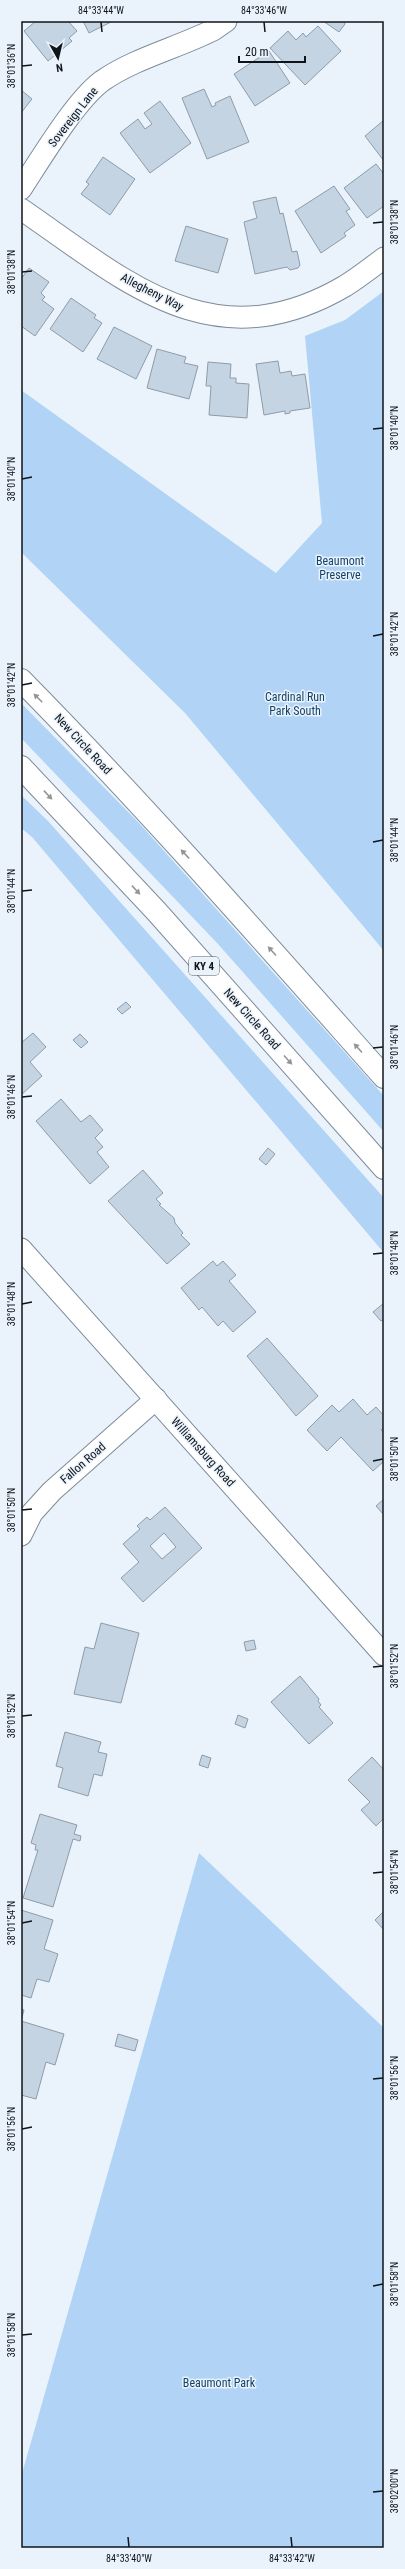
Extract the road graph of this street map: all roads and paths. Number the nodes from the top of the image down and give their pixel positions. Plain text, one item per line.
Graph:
1 (226, 21) edge
2 (21, 189) edge
3 (21, 208) edge
4 (384, 258) edge
5 (21, 680) edge
6 (21, 767) edge
7 (384, 1077) edge
8 (384, 1168) edge
9 (21, 1249) edge
10 (156, 1399) junction
11 (21, 1535) edge
12 (384, 1655) edge

1 - 2 street, Sovereign Lane
3 - 4 street, Allegheny Way
7 -> 5 highway, New Circle Road
6 -> 8 highway, New Circle Road / KY 4
9 - 10 street, Williamsburg Road
10 - 11 street, Fallon Road
10 - 12 street, Williamsburg Road

